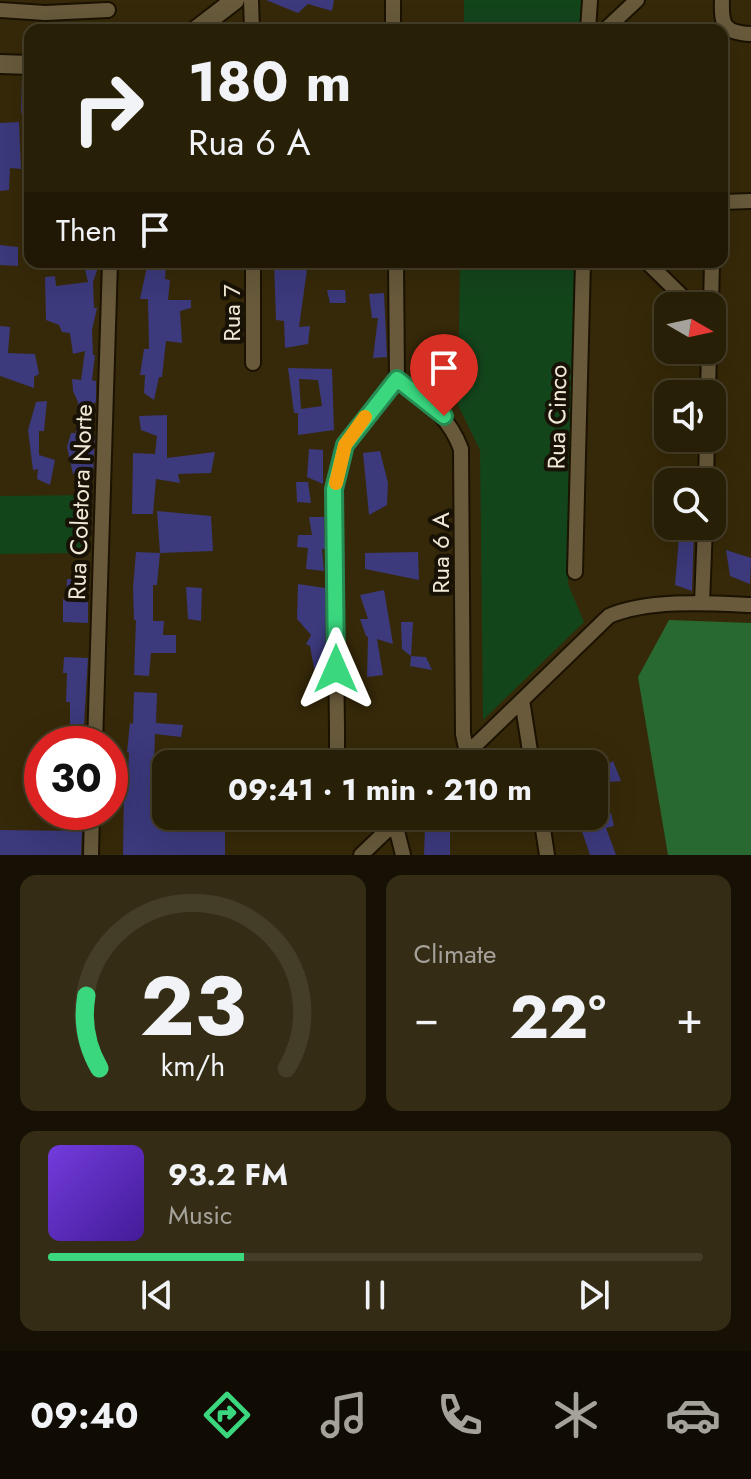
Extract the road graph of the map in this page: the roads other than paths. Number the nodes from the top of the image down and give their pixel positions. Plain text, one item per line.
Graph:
1 (235, 0) edge
2 (251, 0) edge
3 (393, 0) edge
4 (590, 0) edge
5 (637, 0) edge
6 (722, 0) edge
7 (45, 6) edge
8 (212, 9) edge
9 (0, 10) edge
10 (108, 10) dead end
11 (252, 24) edge
12 (393, 24) edge
13 (588, 24) edge
14 (611, 24) edge
15 (725, 24) edge
16 (0, 64) edge
17 (24, 65) edge
18 (728, 201) edge
19 (751, 201) edge
20 (110, 268) edge
21 (253, 268) edge
22 (396, 268) edge
23 (583, 268) edge
24 (653, 268) edge
25 (712, 268) edge
26 (678, 292) edge
27 (711, 292) edge
28 (253, 363) dead end
29 (397, 379) junction
30 (704, 540) edge
31 (575, 572) dead end
32 (702, 603) junction
33 (751, 605) edge
34 (522, 700) junction
35 (96, 726) edge
36 (337, 750) edge
37 (466, 750) edge
38 (470, 750) edge
39 (530, 750) edge
40 (92, 830) edge
41 (384, 830) edge
42 (398, 830) edge
43 (543, 830) edge
44 (91, 855) edge
45 (361, 855) edge
46 (403, 855) edge
47 (547, 855) edge

1 - 8 street
2 - 11 street
3 - 12 street
4 - 13 street
5 - 14 street
6 - 15 street
7 - 9 street
7 - 10 street
16 - 17 street
18 - 19 street
20 - 35 street, Rua Coletora Norte
21 - 28 street, Rua 7
22 - 29 street
23 - 31 street, Rua Cinco
24 - 26 street
25 - 27 street
29 - 36 street
29 - 37 street, Rua 6 A
30 - 32 street
32 - 33 street
32 - 34 street
34 - 38 street
34 - 39 street
40 - 44 street
41 - 45 street
42 - 46 street
43 - 47 street

